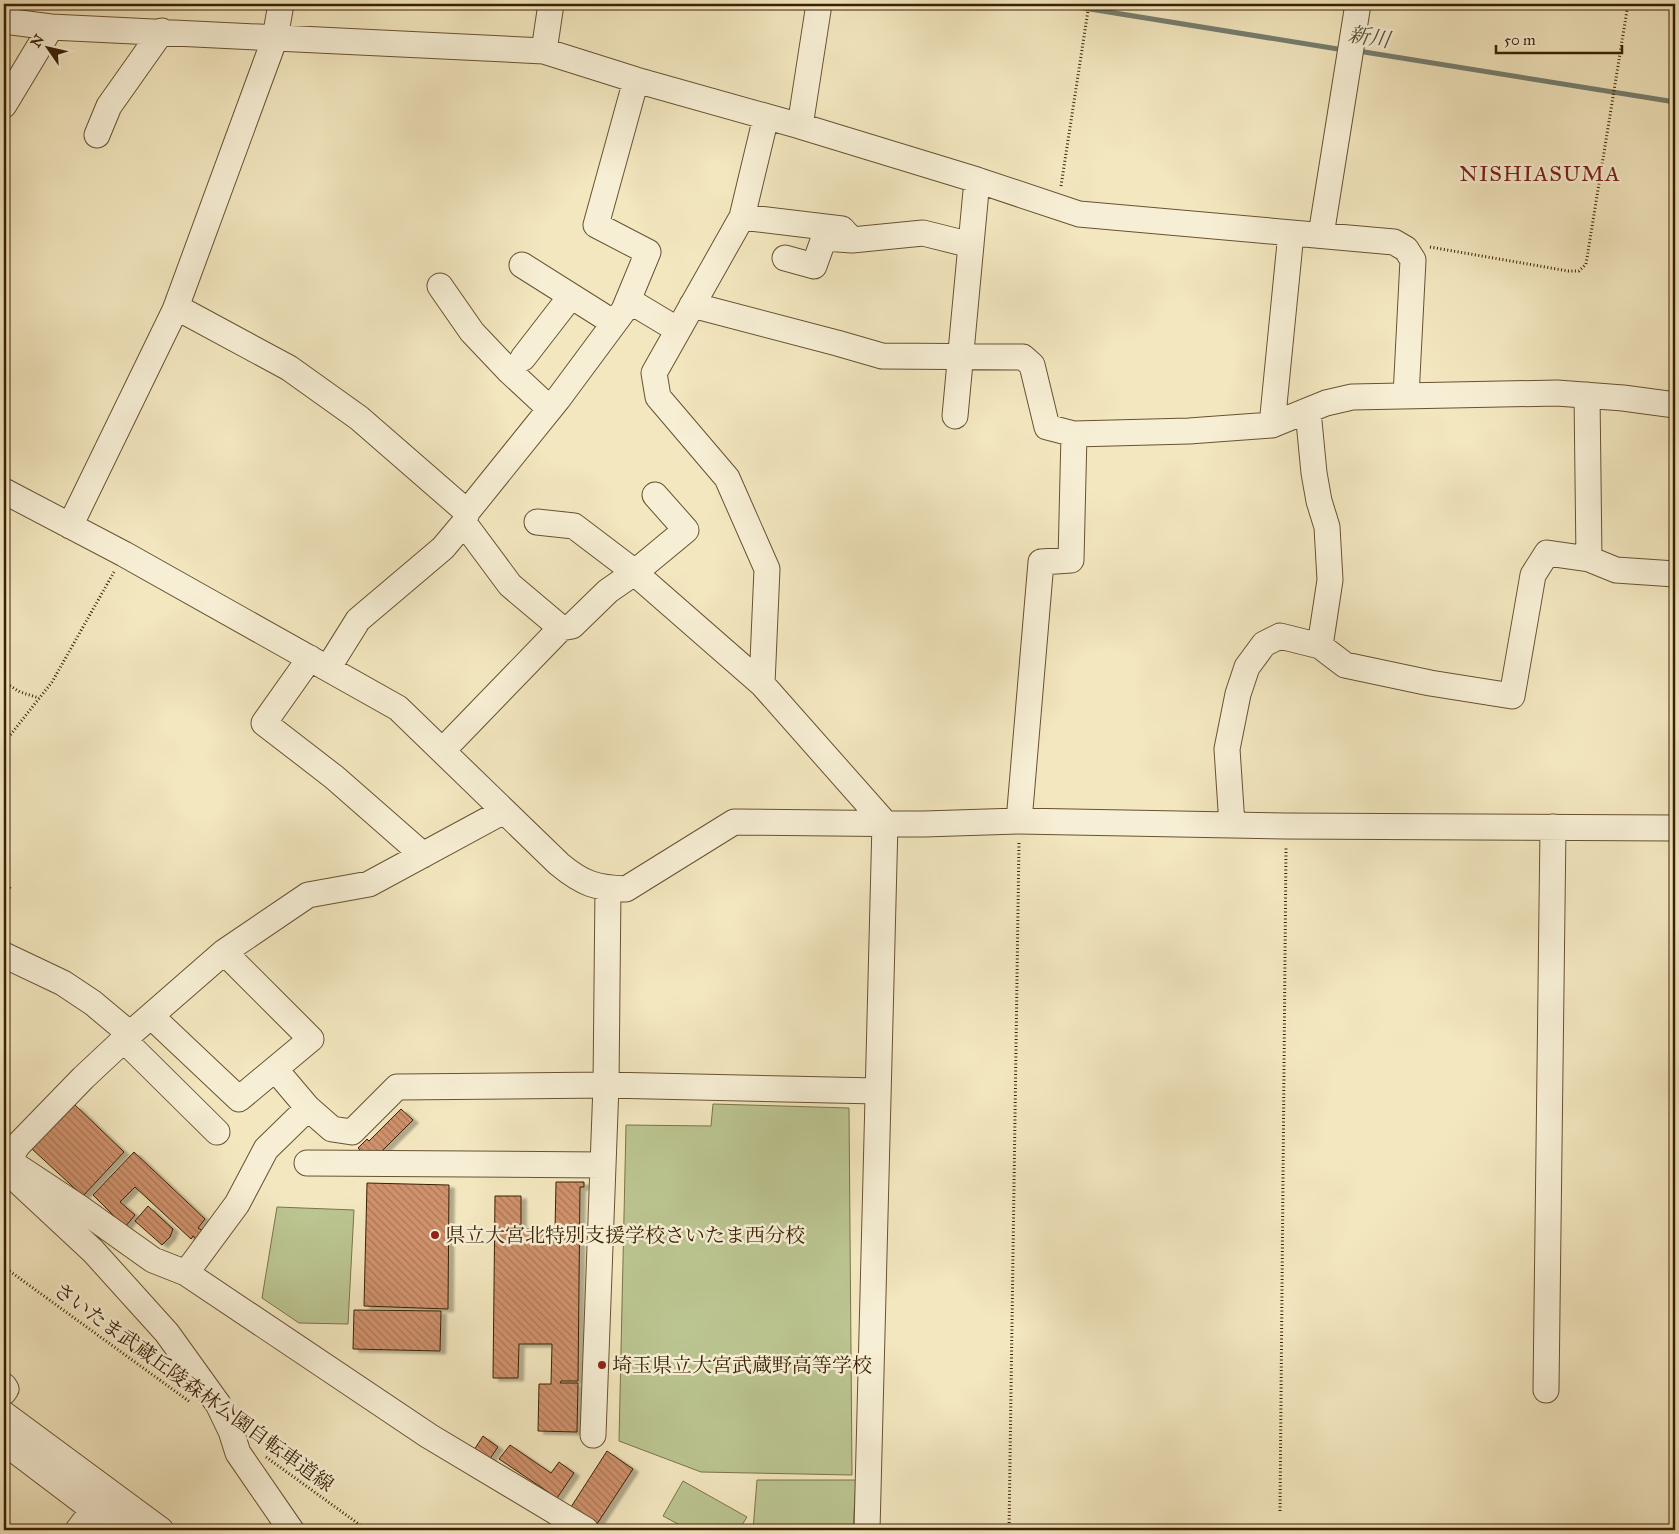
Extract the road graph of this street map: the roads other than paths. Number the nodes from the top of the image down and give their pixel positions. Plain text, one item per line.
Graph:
1 (281, 4) edge
2 (551, 4) edge
3 (820, 4) edge
4 (1358, 4) edge
5 (13, 16) edge
6 (51, 26) junction
7 (162, 31) junction
8 (275, 38) junction
9 (544, 51) junction
10 (636, 80) junction
11 (4, 105) edge
12 (766, 117) junction
13 (800, 126) junction
14 (97, 135) dead end
15 (977, 180) junction
16 (742, 217) junction
17 (1291, 233) junction
18 (1321, 235) junction
19 (852, 240) junction
20 (971, 245) junction
21 (785, 258) dead end
22 (522, 265) dead end
23 (440, 286) dead end
24 (571, 296) junction
25 (628, 300) junction
26 (692, 305) junction
27 (176, 307) junction
28 (614, 323) junction
29 (678, 330) junction
30 (960, 357) junction
31 (524, 358) dead end
32 (1587, 395) junction
33 (1406, 396) junction
34 (1675, 405) edge
35 (550, 409) junction
36 (1308, 412) junction
37 (955, 416) dead end
38 (1272, 425) junction
39 (1074, 434) junction
40 (4, 491) edge
41 (655, 495) dead end
42 (466, 518) junction
43 (537, 522) dead end
44 (70, 526) junction
45 (1589, 559) junction
46 (634, 572) junction
47 (1675, 574) edge
48 (561, 628) junction
49 (1320, 646) junction
50 (319, 663) junction
51 (762, 684) junction
52 (443, 750) junction
53 (504, 811) junction
54 (1019, 821) junction
55 (885, 823) junction
56 (1232, 825) junction
57 (1553, 827) junction
58 (1675, 828) edge
59 (423, 855) junction
60 (608, 888) junction
61 (224, 952) junction
62 (4, 955) edge
63 (151, 1016) junction
64 (127, 1037) junction
65 (275, 1069) junction
66 (606, 1085) junction
67 (878, 1091) junction
68 (308, 1108) junction
69 (217, 1132) dead end
70 (308, 1163) dead end
71 (5, 1166) edge
72 (603, 1166) junction
73 (186, 1273) junction
74 (4, 1386) edge
75 (1546, 1390) dead end
76 (4, 1392) edge
77 (4, 1414) edge
78 (592, 1436) dead end
79 (4, 1442) edge
80 (94, 1510) junction
81 (78, 1530) edge
82 (120, 1530) edge
83 (161, 1530) edge
84 (292, 1530) edge
85 (586, 1530) edge
86 (867, 1530) edge

1 - 8 street
2 - 9 street
3 - 13 street
4 - 18 street
5 - 6 street
6 - 7 street
6 - 11 street
7 - 8 street
7 - 14 street
8 - 9 street
8 - 27 street
9 - 10 street
10 - 12 street
10 - 25 street
12 - 13 street
12 - 16 street
13 - 15 street
15 - 17 street
15 - 20 street
16 - 19 street
16 - 26 street
17 - 18 street
17 - 38 street
18 - 33 street
19 - 20 street
19 - 21 street
20 - 30 street
22 - 24 street
23 - 35 street
24 - 28 street
24 - 31 street
25 - 28 street
25 - 29 street
26 - 29 street
26 - 30 street
27 - 42 street
27 - 44 street
28 - 35 street
29 - 51 street
30 - 37 street
30 - 39 street
32 - 33 street
32 - 34 street
32 - 45 street
33 - 36 street
35 - 42 street
36 - 38 street
36 - 49 street
38 - 39 street
39 - 54 street
40 - 44 street
41 - 46 street
42 - 48 street
42 - 50 street
43 - 46 street
44 - 50 street
45 - 47 street
45 - 49 street
46 - 48 street
46 - 51 street
48 - 52 street
49 - 56 street
50 - 52 street
50 - 59 street
51 - 55 street
52 - 53 street
53 - 59 street
53 - 60 street
54 - 55 street
54 - 56 street
55 - 60 street
55 - 67 street
56 - 57 street
57 - 58 street
57 - 75 street
59 - 61 street
60 - 66 street
61 - 63 street
61 - 65 street
62 - 64 street
63 - 64 street
63 - 65 street
64 - 69 street
64 - 71 street
65 - 68 street
66 - 67 street
66 - 68 street
66 - 72 street
67 - 86 street
68 - 73 street
70 - 72 street
71 - 73 street
71 - 84 street
72 - 78 street
73 - 85 street
74 - 76 street
77 - 83 street
79 - 80 street
80 - 81 street
80 - 82 street

